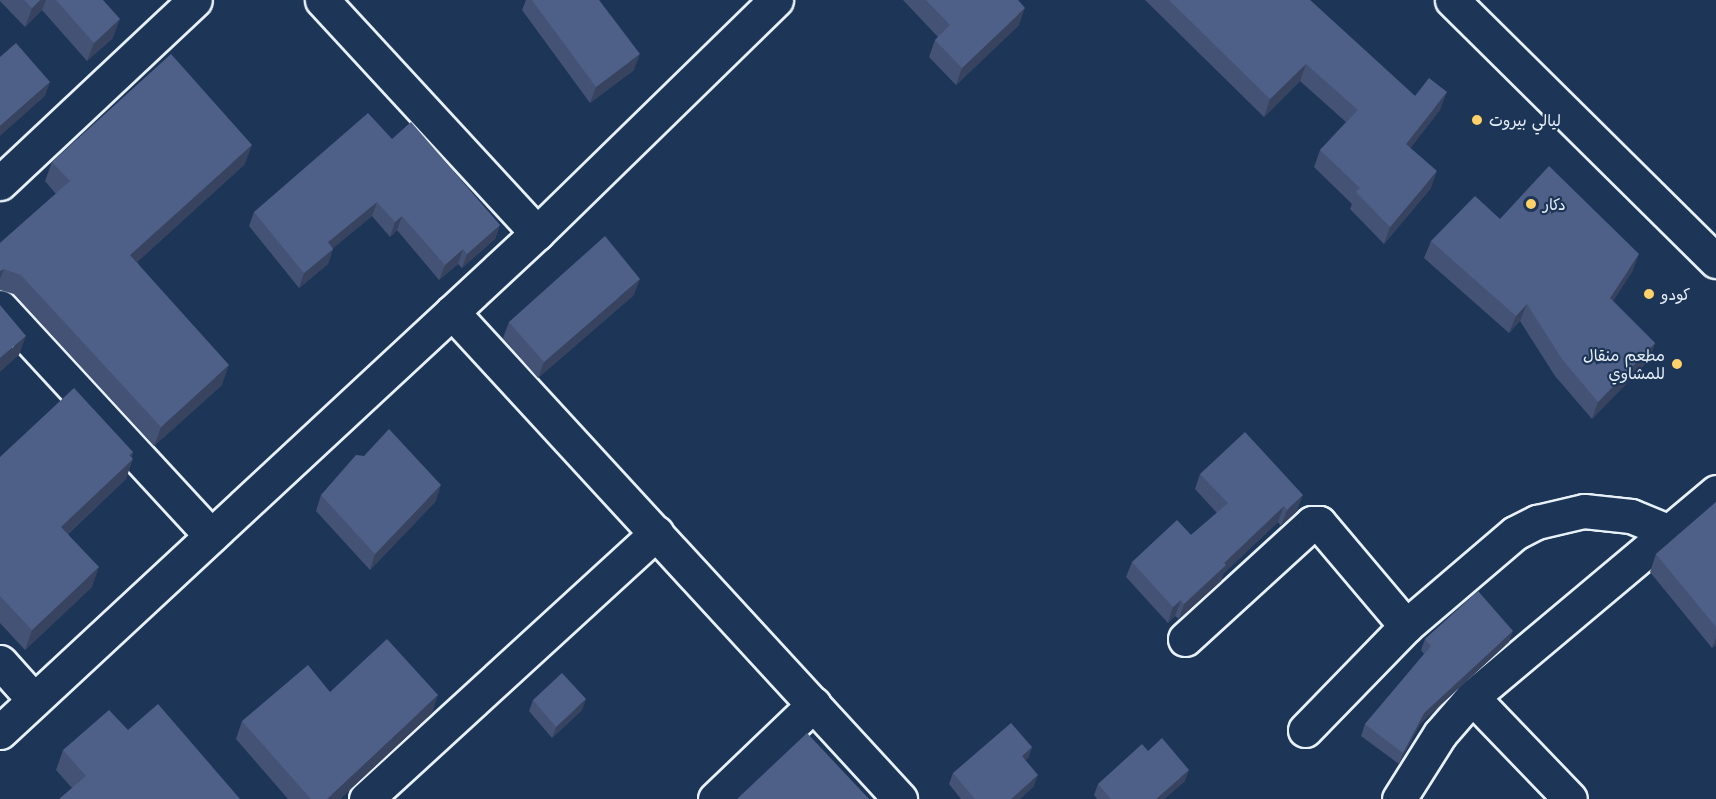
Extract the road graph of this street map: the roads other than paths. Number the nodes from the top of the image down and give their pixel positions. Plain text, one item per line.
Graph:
1 (195, 0) edge
2 (322, 0) edge
3 (776, 0) edge
4 (1452, 0) edge
5 (0, 183) edge
6 (537, 233) junction
7 (1716, 261) edge
8 (0, 307) edge
9 (452, 312) junction
10 (1716, 492) edge
11 (1670, 532) junction
12 (656, 533) junction
13 (211, 536) junction
14 (1406, 626) junction
15 (1185, 639) dead end
16 (0, 662) edge
17 (1472, 697) junction
18 (34, 700) junction
19 (814, 704) junction
20 (1305, 730) dead end
21 (0, 732) edge
22 (366, 799) edge
23 (715, 799) edge
24 (900, 799) edge
25 (1399, 799) edge
26 (1570, 799) edge

1 - 5 street
2 - 6 street
3 - 6 street
4 - 7 street
6 - 9 street
8 - 13 street
9 - 12 street
9 - 13 street
10 - 11 street
11 - 14 street
11 - 17 street
12 - 19 street
12 - 22 street
13 - 18 street
14 - 15 street
14 - 20 street
16 - 18 street
17 - 25 street
17 - 26 street
18 - 21 street
19 - 23 street
19 - 24 street

